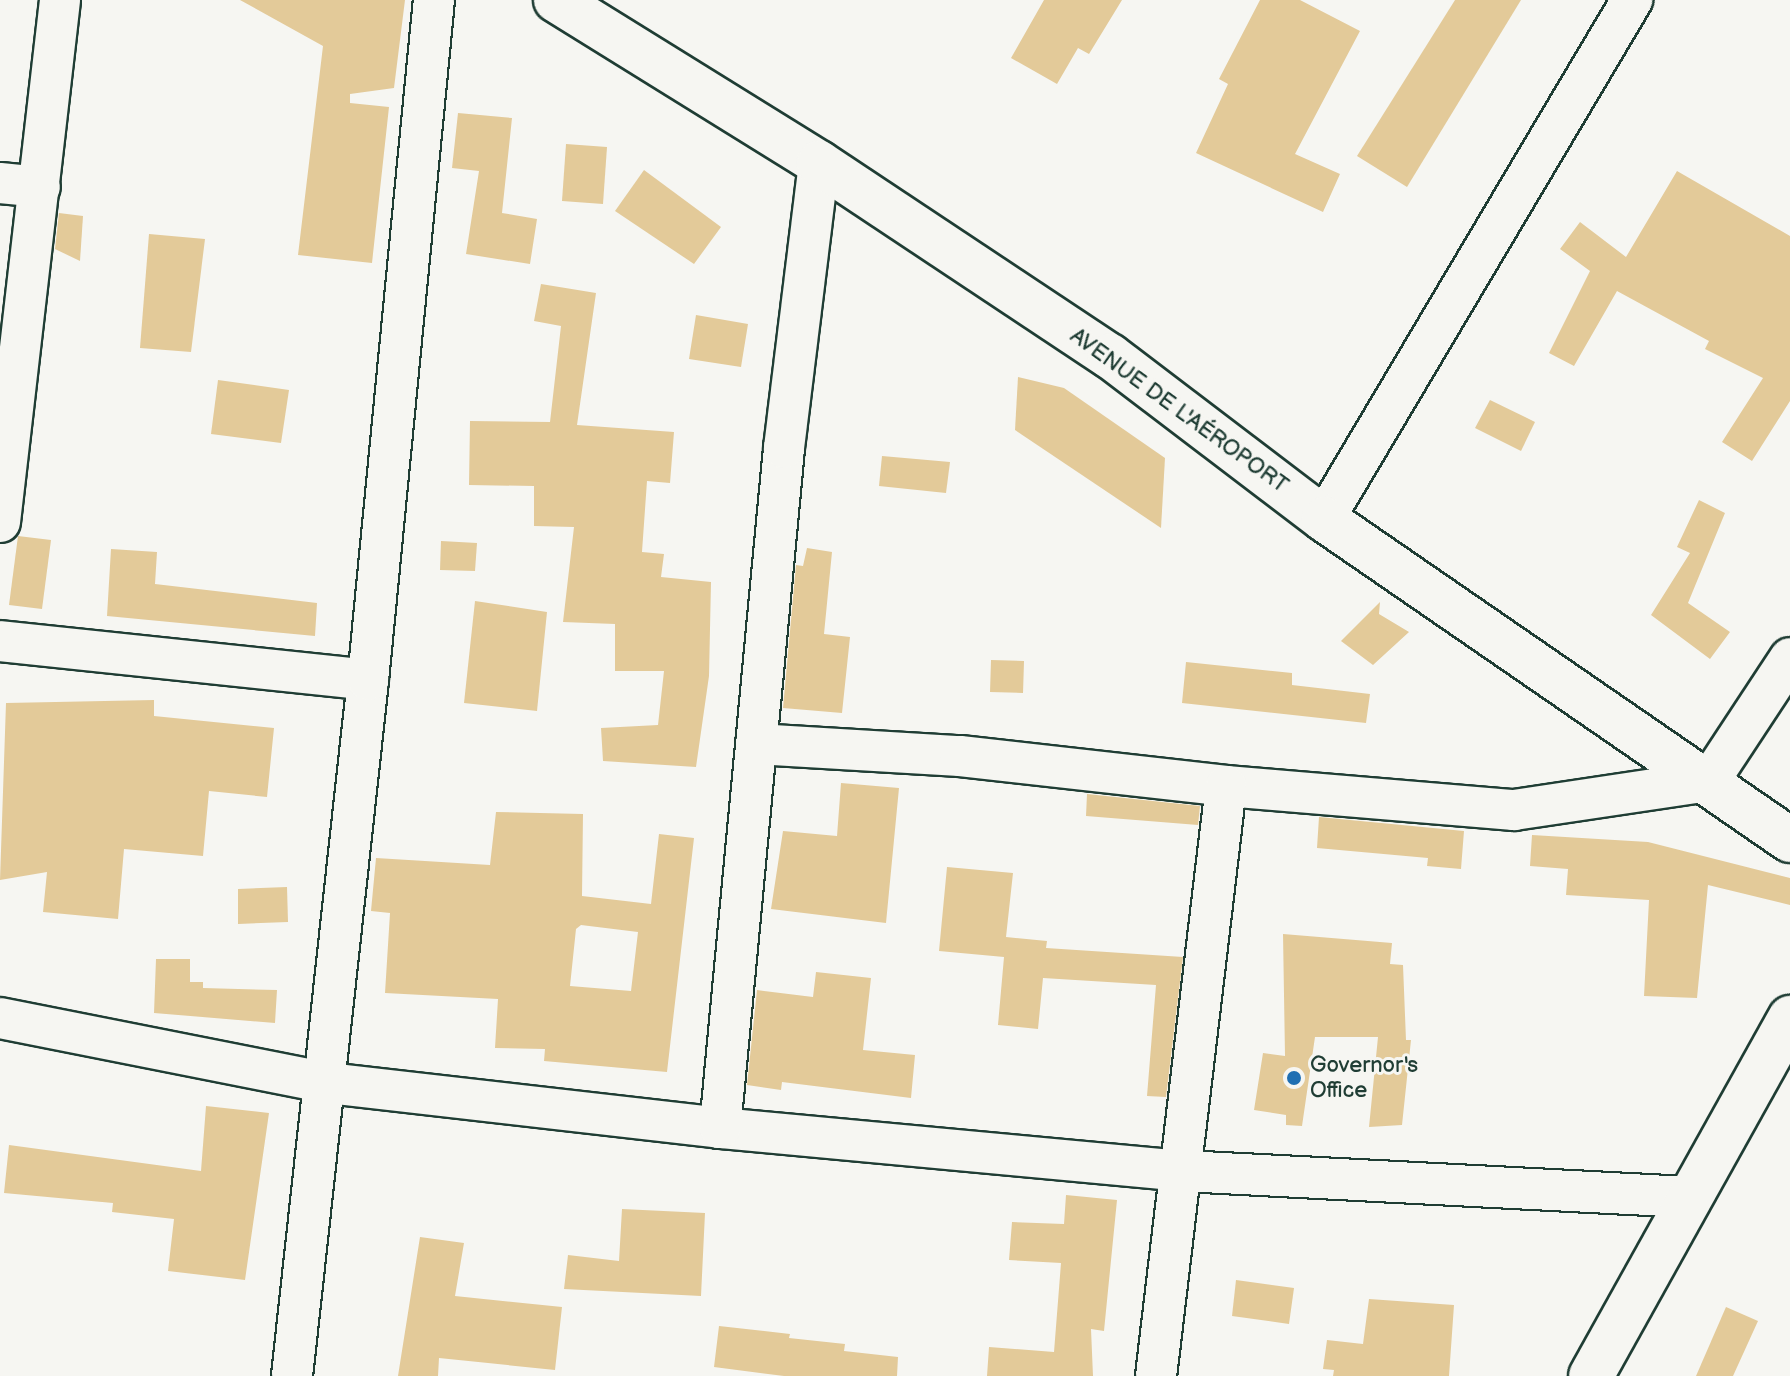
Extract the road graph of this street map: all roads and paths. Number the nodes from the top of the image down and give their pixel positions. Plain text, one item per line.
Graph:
1 (60, 0) edge
2 (434, 0) edge
3 (556, 0) edge
4 (1632, 0) edge
5 (819, 163) junction
6 (0, 183) edge
7 (40, 187) junction
8 (1324, 519) junction
9 (0, 522) edge
10 (0, 641) edge
11 (1790, 658) edge
12 (368, 680) junction
13 (756, 744) junction
14 (1709, 781) junction
15 (1226, 786) junction
16 (1790, 840) edge
17 (0, 1018) edge
18 (1790, 1018) edge
19 (327, 1083) junction
20 (720, 1128) junction
21 (1183, 1171) junction
22 (1687, 1197) junction
23 (292, 1376) edge
24 (1156, 1376) edge
25 (1591, 1376) edge

1 - 7 street
2 - 12 street
3 - 5 main road, AVENUE DE L'AÉROPORT
4 - 8 street
5 - 8 main road, AVENUE DE L'AÉROPORT
5 - 13 street
6 - 7 street
7 - 9 street
8 - 14 main road, AVENUE DE L'AÉROPORT
10 - 12 street
11 - 14 street
12 - 19 street
13 - 15 street
13 - 20 street
14 - 15 street
14 - 16 main road, AVENUE DE L'AÉROPORT
15 - 21 street
17 - 19 street
18 - 22 main road
19 - 20 street
19 - 23 street
20 - 21 street
21 - 22 street
21 - 24 street
22 - 25 main road

